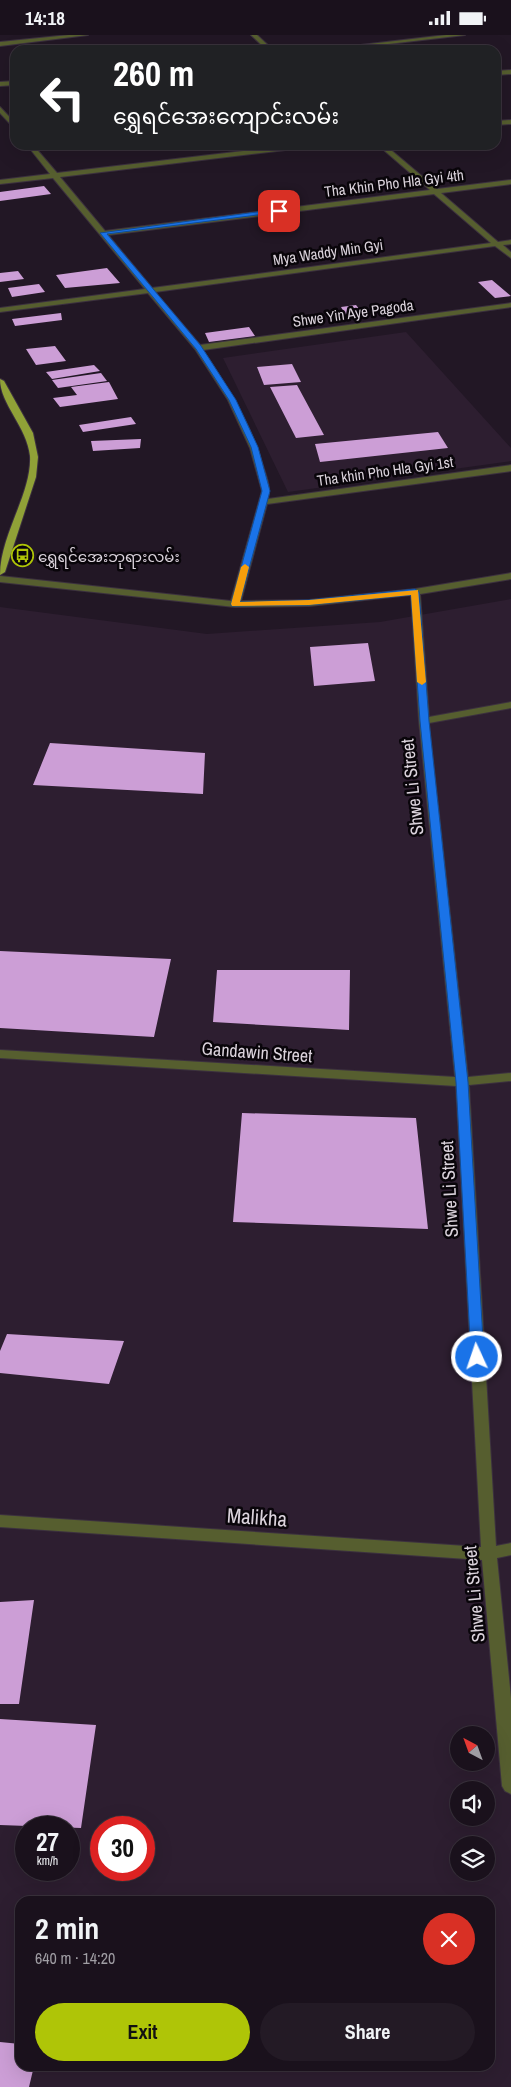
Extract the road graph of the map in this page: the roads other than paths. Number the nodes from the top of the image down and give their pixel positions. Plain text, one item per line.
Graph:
1 (85, 35) edge
2 (254, 35) edge
3 (462, 35) edge
4 (0, 44) edge
5 (265, 45) edge
6 (368, 45) edge
7 (0, 109) edge
8 (10, 121) edge
9 (34, 150) edge
10 (268, 150) edge
11 (387, 150) edge
12 (55, 175) junction
13 (0, 182) edge
14 (511, 182) edge
15 (435, 191) junction
16 (103, 233) junction
17 (511, 242) edge
18 (496, 244) junction
19 (511, 256) edge
20 (150, 289) junction
21 (511, 305) edge
22 (0, 310) edge
23 (198, 348) junction
24 (0, 381) edge
25 (511, 468) edge
26 (262, 502) junction
27 (0, 572) edge
28 (511, 576) edge
29 (0, 579) edge
30 (415, 592) junction
31 (235, 604) junction
32 (511, 705) edge
33 (424, 721) junction
34 (0, 1054) edge
35 (511, 1077) edge
36 (462, 1082) junction
37 (0, 1521) edge
38 (511, 1549) edge
39 (488, 1554) junction
40 (511, 1786) edge

1 - 4 street
2 - 5 street
3 - 6 street
7 - 8 street
9 - 12 street
10 - 12 street
11 - 15 street
12 - 13 street
12 - 16 street
14 - 15 street, Tha Khin Pho Hla Gyi 4th
15 - 16 street, Tha Khin Pho Hla Gyi 4th
15 - 18 street
16 - 20 street
17 - 18 street, Mya Waddy Min Gyi
18 - 19 street
18 - 20 street, Mya Waddy Min Gyi
20 - 22 street, Mya Waddy Min Gyi
20 - 23 street
21 - 23 street, Shwe Yin Aye Pagoda
23 - 26 street
24 - 27 main road
25 - 26 street, Tha khin Pho Hla Gyi 1st
26 - 31 street
28 - 30 street
29 - 31 street
30 - 31 street
30 - 33 street, Shwe Li Street
32 - 33 street
33 - 36 street, Shwe Li Street
34 - 36 street, Gandawin Street
35 - 36 street, Gandawin Street
36 - 39 street, Shwe Li Street
37 - 39 street, Malikha
38 - 39 street, Malikha
39 - 40 street, Shwe Li Street

